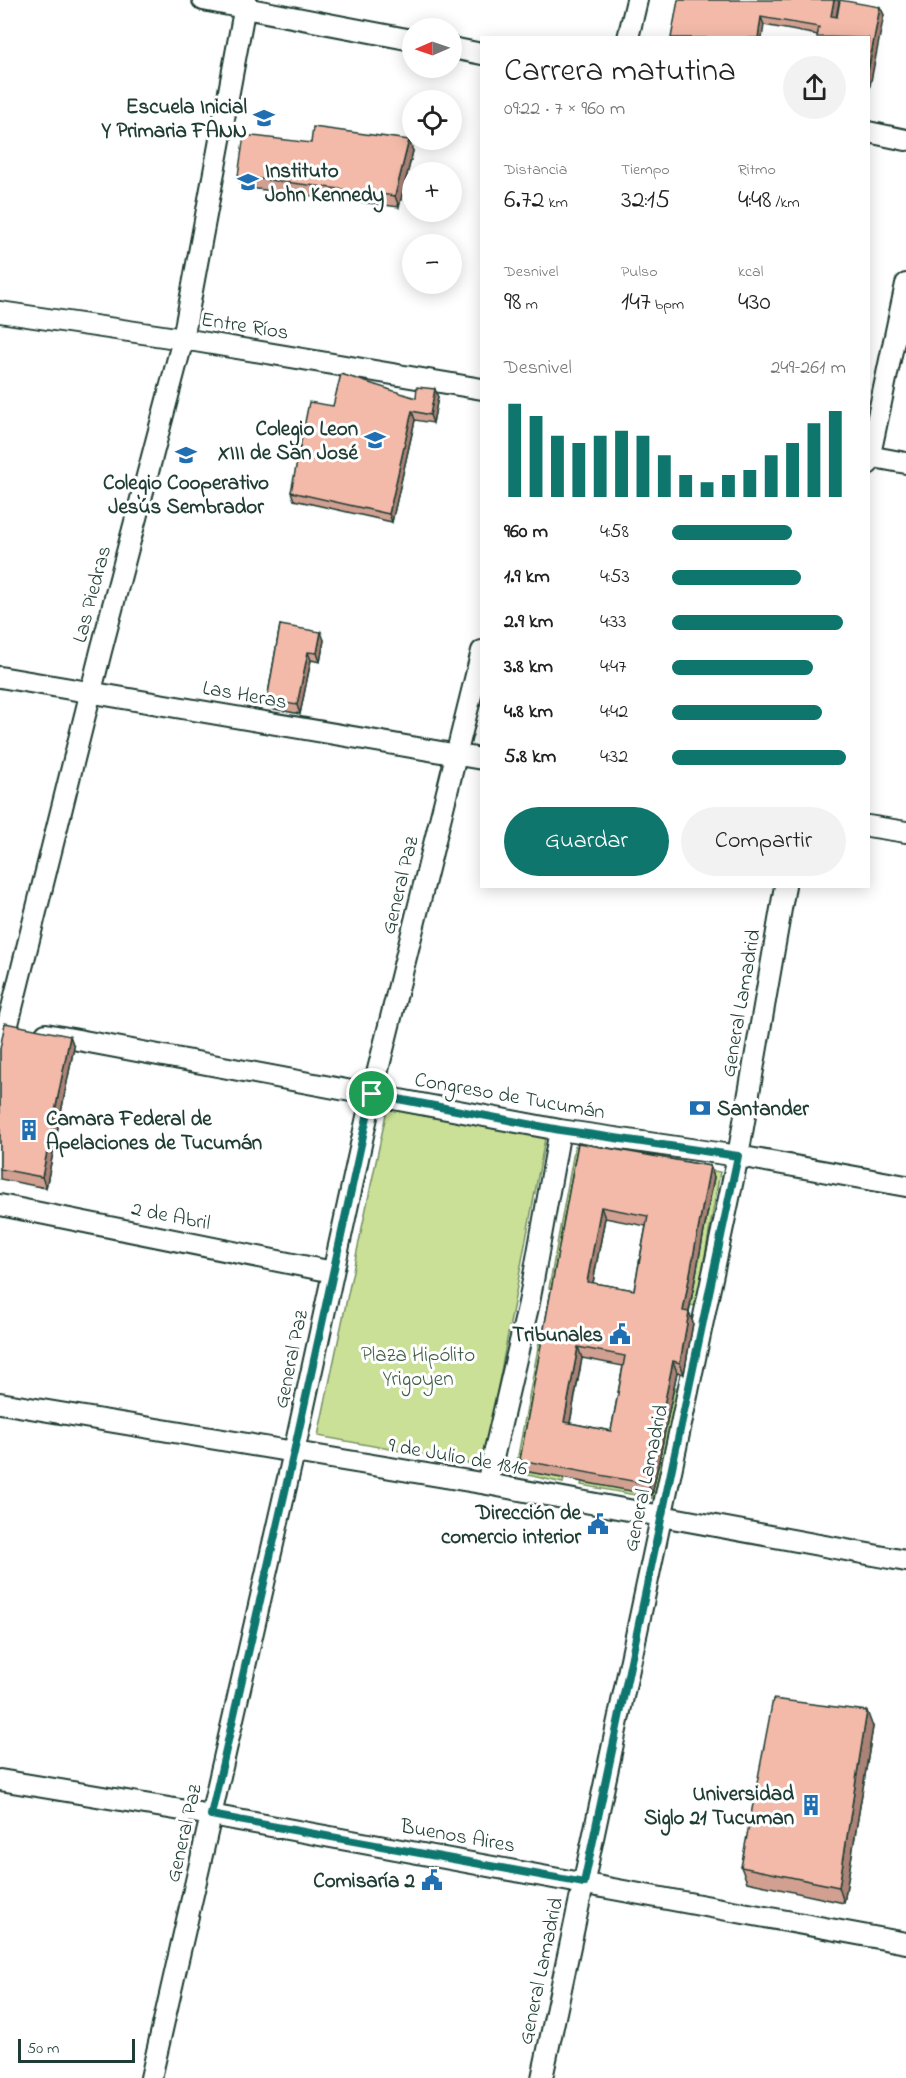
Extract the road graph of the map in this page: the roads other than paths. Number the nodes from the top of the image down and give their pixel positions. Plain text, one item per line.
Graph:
1 (203, 0) edge
2 (637, 0) edge
3 (245, 4) edge
4 (628, 36) edge
5 (402, 38) edge
6 (462, 50) edge
7 (480, 54) edge
8 (870, 132) edge
9 (906, 140) edge
10 (906, 284) edge
11 (0, 312) edge
12 (183, 339) junction
13 (480, 389) edge
14 (870, 454) edge
15 (870, 459) edge
16 (906, 464) edge
17 (480, 659) edge
18 (0, 676) edge
19 (91, 692) junction
20 (456, 755) junction
21 (480, 759) edge
22 (870, 826) edge
23 (906, 832) edge
24 (785, 888) edge
25 (3, 1026) edge
26 (0, 1056) edge
27 (372, 1094) junction
28 (560, 1130) junction
29 (738, 1156) junction
30 (906, 1186) edge
31 (0, 1205) edge
32 (333, 1272) junction
33 (0, 1402) edge
34 (294, 1452) junction
35 (487, 1484) junction
36 (661, 1517) junction
37 (906, 1561) edge
38 (0, 1780) edge
39 (211, 1815) junction
40 (584, 1883) junction
41 (906, 1943) edge
42 (151, 2078) edge
43 (543, 2078) edge

1 - 3 street
2 - 4 street
3 - 5 street
3 - 12 street, Las Piedras
6 - 7 street
8 - 9 street
10 - 14 street
11 - 12 street, Entre Ríos
12 - 13 street, Entre Ríos
12 - 19 street, Las Piedras
15 - 16 street
17 - 20 street, General Paz
18 - 19 street, Las Heras
19 - 20 street, Las Heras
19 - 25 street, Las Piedras
20 - 21 street, Las Heras
20 - 27 street, General Paz
22 - 23 street
24 - 29 street, General Lamadrid
25 - 26 street, Las Piedras
25 - 27 street, Congreso de Tucumán
27 - 28 street, Congreso de Tucumán
27 - 32 street, General Paz
28 - 29 street, Congreso de Tucumán
28 - 35 street
29 - 30 street, Congreso de Tucumán
29 - 36 street, General Lamadrid
31 - 32 street, 2 de Abril
32 - 34 street, General Paz
33 - 34 street, 9 de Julio de 1816
34 - 35 street, 9 de Julio de 1816
34 - 39 street, General Paz
35 - 36 street, 9 de Julio de 1816
36 - 37 street, 9 de Julio de 1816
36 - 40 street, General Lamadrid
38 - 39 street, Buenos Aires
39 - 40 street, Buenos Aires
39 - 42 street, General Paz
40 - 41 street, Buenos Aires
40 - 43 street, General Lamadrid

